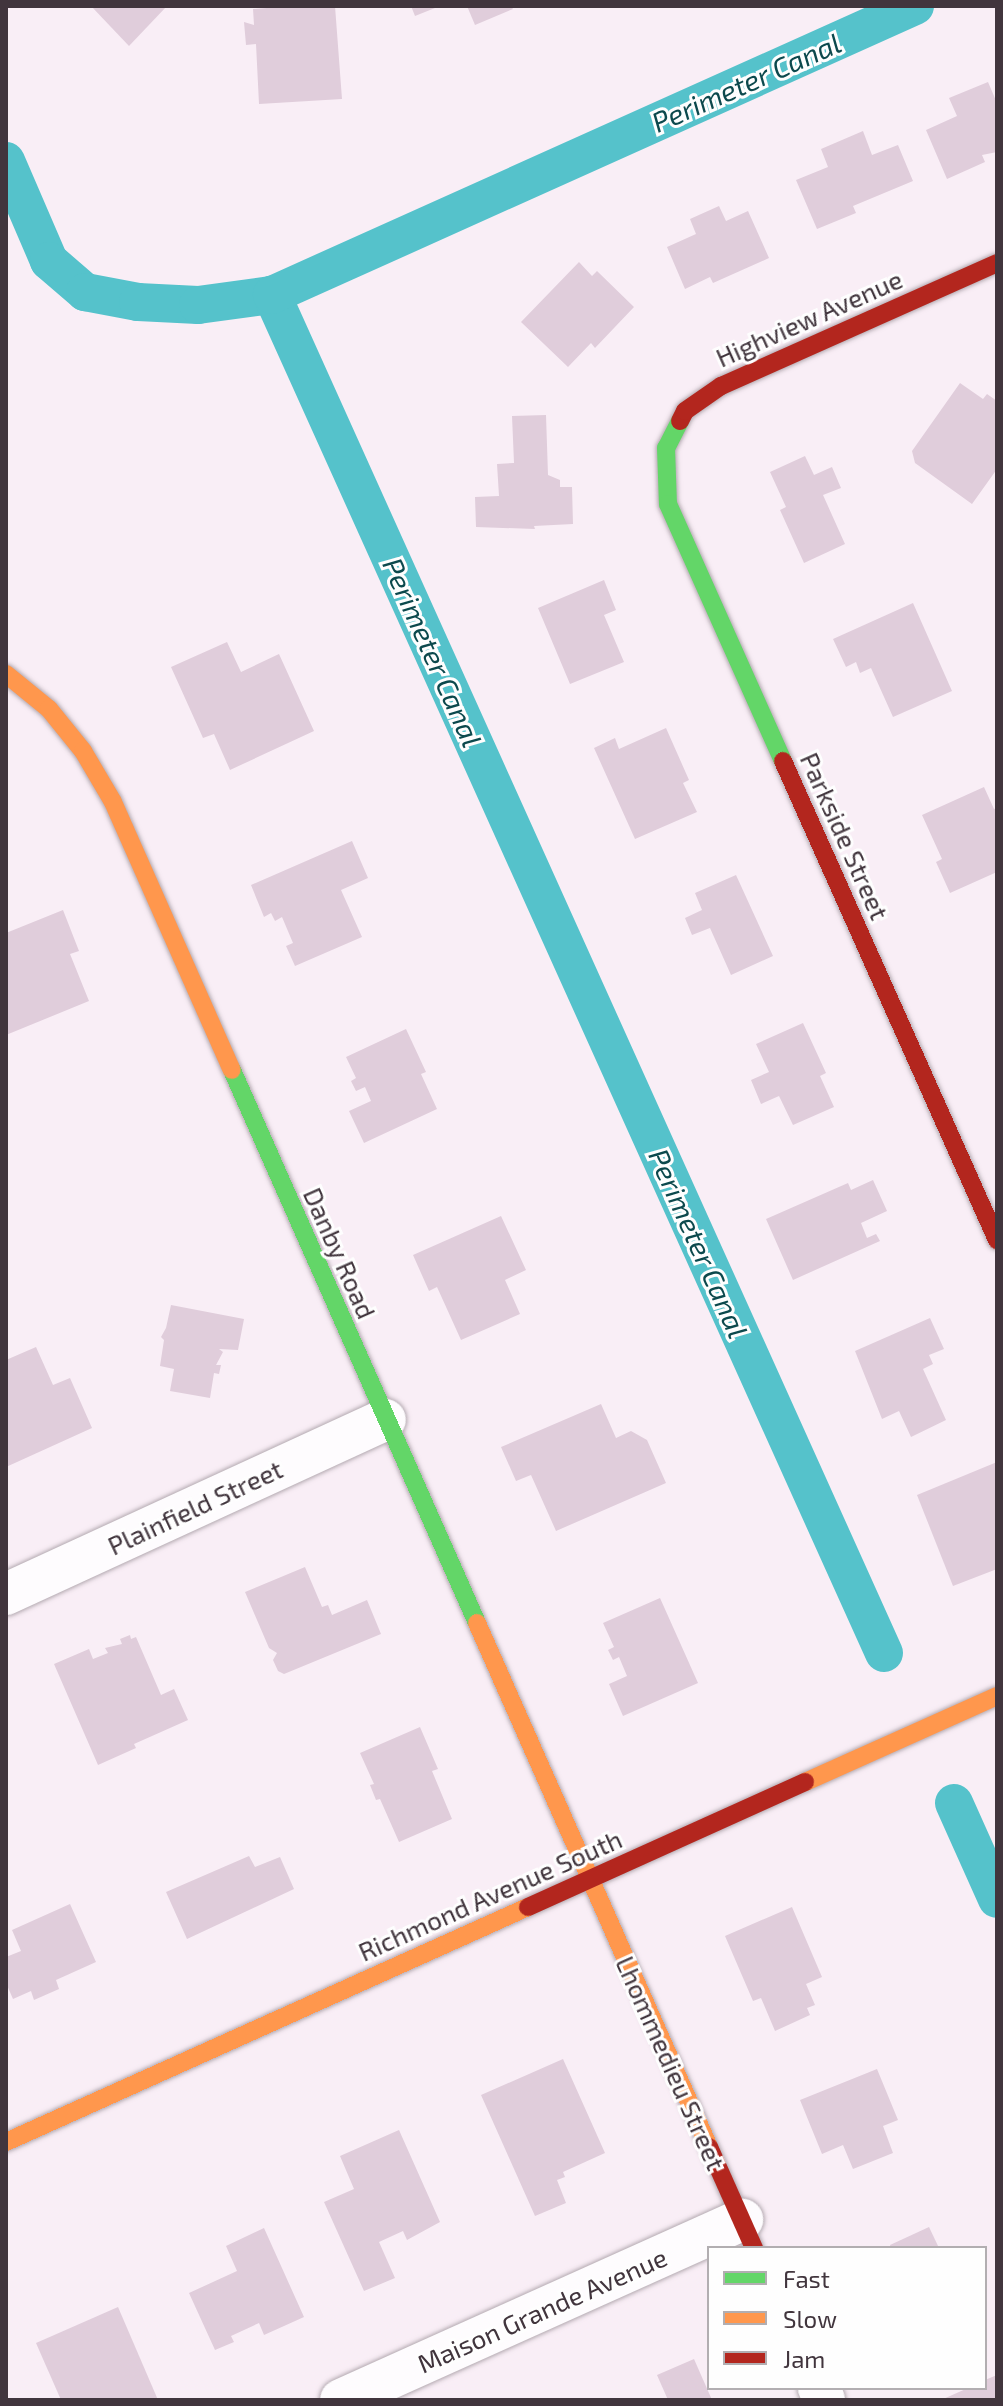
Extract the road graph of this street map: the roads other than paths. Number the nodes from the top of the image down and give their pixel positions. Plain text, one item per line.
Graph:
1 (997, 263) edge
2 (666, 448) joint
3 (6, 674) edge
4 (986, 1188) edge
5 (997, 1240) edge
6 (385, 1420) junction
7 (6, 1594) edge
8 (997, 1696) edge
9 (588, 1879) junction
10 (6, 2142) edge
11 (748, 2234) edge
12 (719, 2246) edge
13 (707, 2251) edge
14 (341, 2400) edge

1 - 2 street, Highview Avenue
2 - 4 street, Parkside Street
3 - 6 street, Danby Road
4 - 5 street, Parkside Street
6 - 7 street, Plainfield Street
6 - 9 street, Danby Road
8 - 9 street, Richmond Avenue South
9 - 10 street, Richmond Avenue South
9 - 11 street, Lhommedieu Street
11 - 12 street, Maison Grande Avenue
13 - 14 street, Maison Grande Avenue

